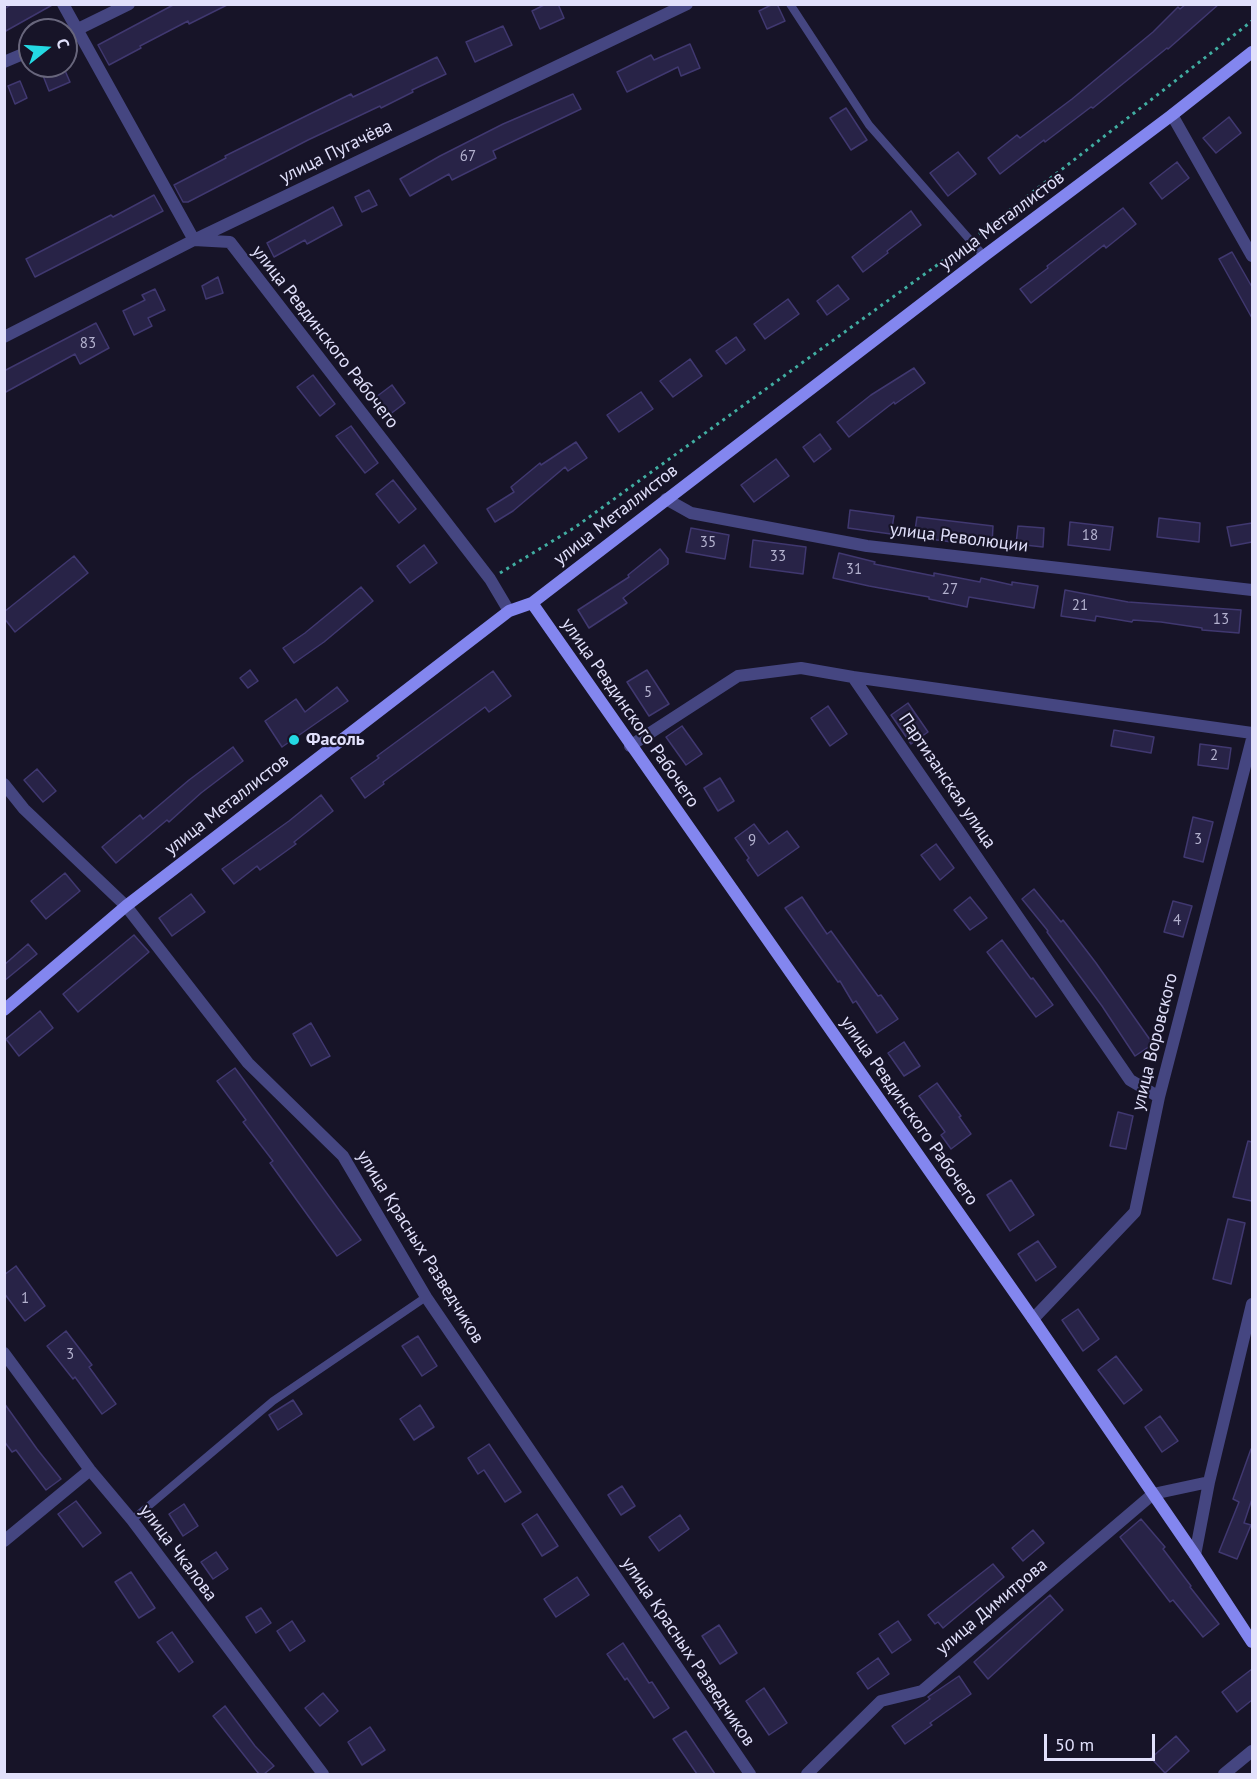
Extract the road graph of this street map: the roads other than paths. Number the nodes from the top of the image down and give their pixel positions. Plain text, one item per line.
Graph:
1 (129, 4) edge
2 (790, 4) edge
3 (678, 6) edge
4 (78, 30) edge
5 (78, 43) edge
6 (1252, 52) edge
7 (18, 56) edge
8 (4, 62) edge
9 (1172, 116) junction
10 (194, 240) junction
11 (984, 256) junction
12 (1252, 256) edge
13 (4, 338) edge
14 (666, 499) junction
15 (1252, 590) edge
16 (532, 603) junction
17 (509, 611) junction
18 (853, 677) junction
19 (1252, 733) edge
20 (1252, 739) edge
21 (630, 746) junction
22 (4, 784) edge
23 (126, 906) junction
24 (4, 1010) edge
25 (1159, 1096) junction
26 (426, 1297) junction
27 (1252, 1304) edge
28 (1033, 1319) junction
29 (4, 1353) edge
30 (90, 1470) junction
31 (1209, 1482) junction
32 (1153, 1494) junction
33 (132, 1520) junction
34 (4, 1541) edge
35 (1196, 1555) junction
36 (1252, 1642) edge
37 (1252, 1751) edge
38 (323, 1774) edge
39 (750, 1774) edge
40 (807, 1774) edge
41 (1224, 1774) edge

1 - 4 street
2 - 11 lane
3 - 10 street, улица Пугачёва
5 - 10 street
6 - 9 street, улица Металлистов
7 - 8 street
9 - 11 street, улица Металлистов
9 - 12 street
10 - 13 street, улица Пугачёва
10 - 17 street, улица Ревдинского Рабочего
11 - 14 street, улица Металлистов
14 - 15 street, улица Революции
14 - 16 street, улица Металлистов
16 - 17 street, улица Металлистов
16 - 21 street, улица Ревдинского Рабочего
17 - 23 street, улица Металлистов
18 - 19 street
18 - 21 street
18 - 25 street, Партизанская улица
20 - 25 street, улица Воровского
21 - 28 street, улица Ревдинского Рабочего
22 - 23 street, улица Красных Разведчиков
23 - 24 street, улица Металлистов
23 - 26 street, улица Красных Разведчиков
25 - 28 street, улица Воровского
26 - 33 lane
26 - 39 street, улица Красных Разведчиков
27 - 31 street
28 - 32 street, улица Ревдинского Рабочего
29 - 30 street, улица Чкалова
30 - 33 street, улица Чкалова
30 - 34 street
31 - 32 street, улица Димитрова
31 - 35 street
32 - 35 street, улица Ревдинского Рабочего
32 - 40 street, улица Димитрова
33 - 38 street, улица Чкалова
35 - 36 street, улица Ревдинского Рабочего
37 - 41 street

